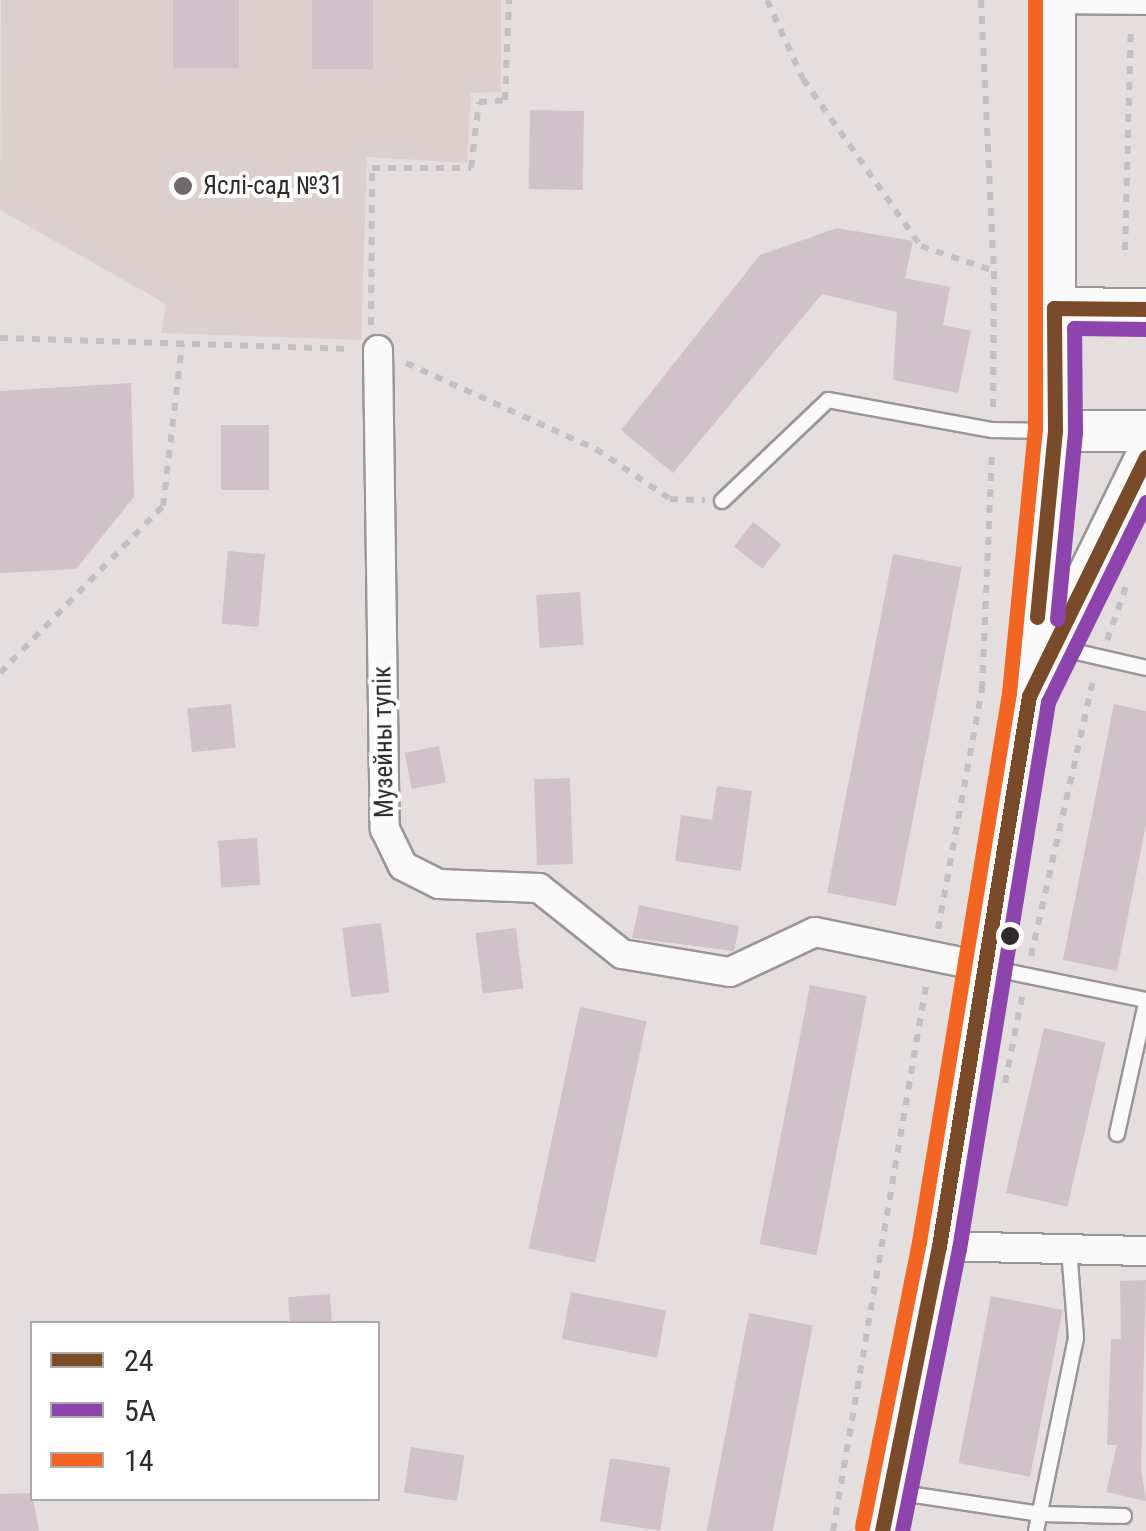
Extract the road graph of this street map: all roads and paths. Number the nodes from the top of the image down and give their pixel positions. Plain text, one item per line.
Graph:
1 (508, 0) edge
2 (767, 0) edge
3 (982, 0) edge
4 (1056, 3) edge
5 (1138, 7) edge
6 (1126, 250) dead end
7 (994, 271) junction
8 (1054, 308) junction
9 (1146, 309) edge
10 (0, 338) edge
11 (182, 344) junction
12 (378, 350) junction
13 (992, 430) junction
14 (1056, 431) junction
15 (1146, 431) edge
16 (1146, 457) edge
17 (722, 501) joint
18 (1132, 570) dead end
19 (1053, 647) junction
20 (1101, 658) junction
21 (1146, 668) edge
22 (0, 673) edge
23 (1029, 696) junction
24 (933, 956) junction
25 (986, 968) junction
26 (1027, 976) junction
27 (1146, 1002) edge
28 (1002, 1100) dead end
29 (1117, 1134) dead end
30 (939, 1246) junction
31 (1068, 1250) junction
32 (1146, 1251) edge
33 (890, 1492) junction
34 (1040, 1514) junction
35 (1124, 1516) dead end
36 (833, 1531) edge
37 (882, 1531) edge
38 (1036, 1531) edge

1 - 12 path
2 - 7 path
3 - 7 path
4 - 5 lane
4 - 8 street
5 - 6 path
7 - 13 path
8 - 9 street
8 - 14 street
10 - 11 path
11 - 12 path
11 - 22 path
12 - 17 path
12 - 24 street, Музейны тупік
13 - 14 lane
13 - 17 lane
13 - 24 path
14 - 15 street
14 - 23 street
16 - 19 street
18 - 20 path
19 - 20 lane
19 - 23 street
20 - 21 lane
20 - 26 path
23 - 25 street
24 - 25 street, Музейны тупік
24 - 36 path
25 - 26 lane
25 - 30 street
26 - 27 lane
26 - 28 path
27 - 29 lane
30 - 31 street
30 - 33 street
31 - 32 street
31 - 34 lane
33 - 34 lane
33 - 37 street
34 - 35 lane
34 - 38 lane

